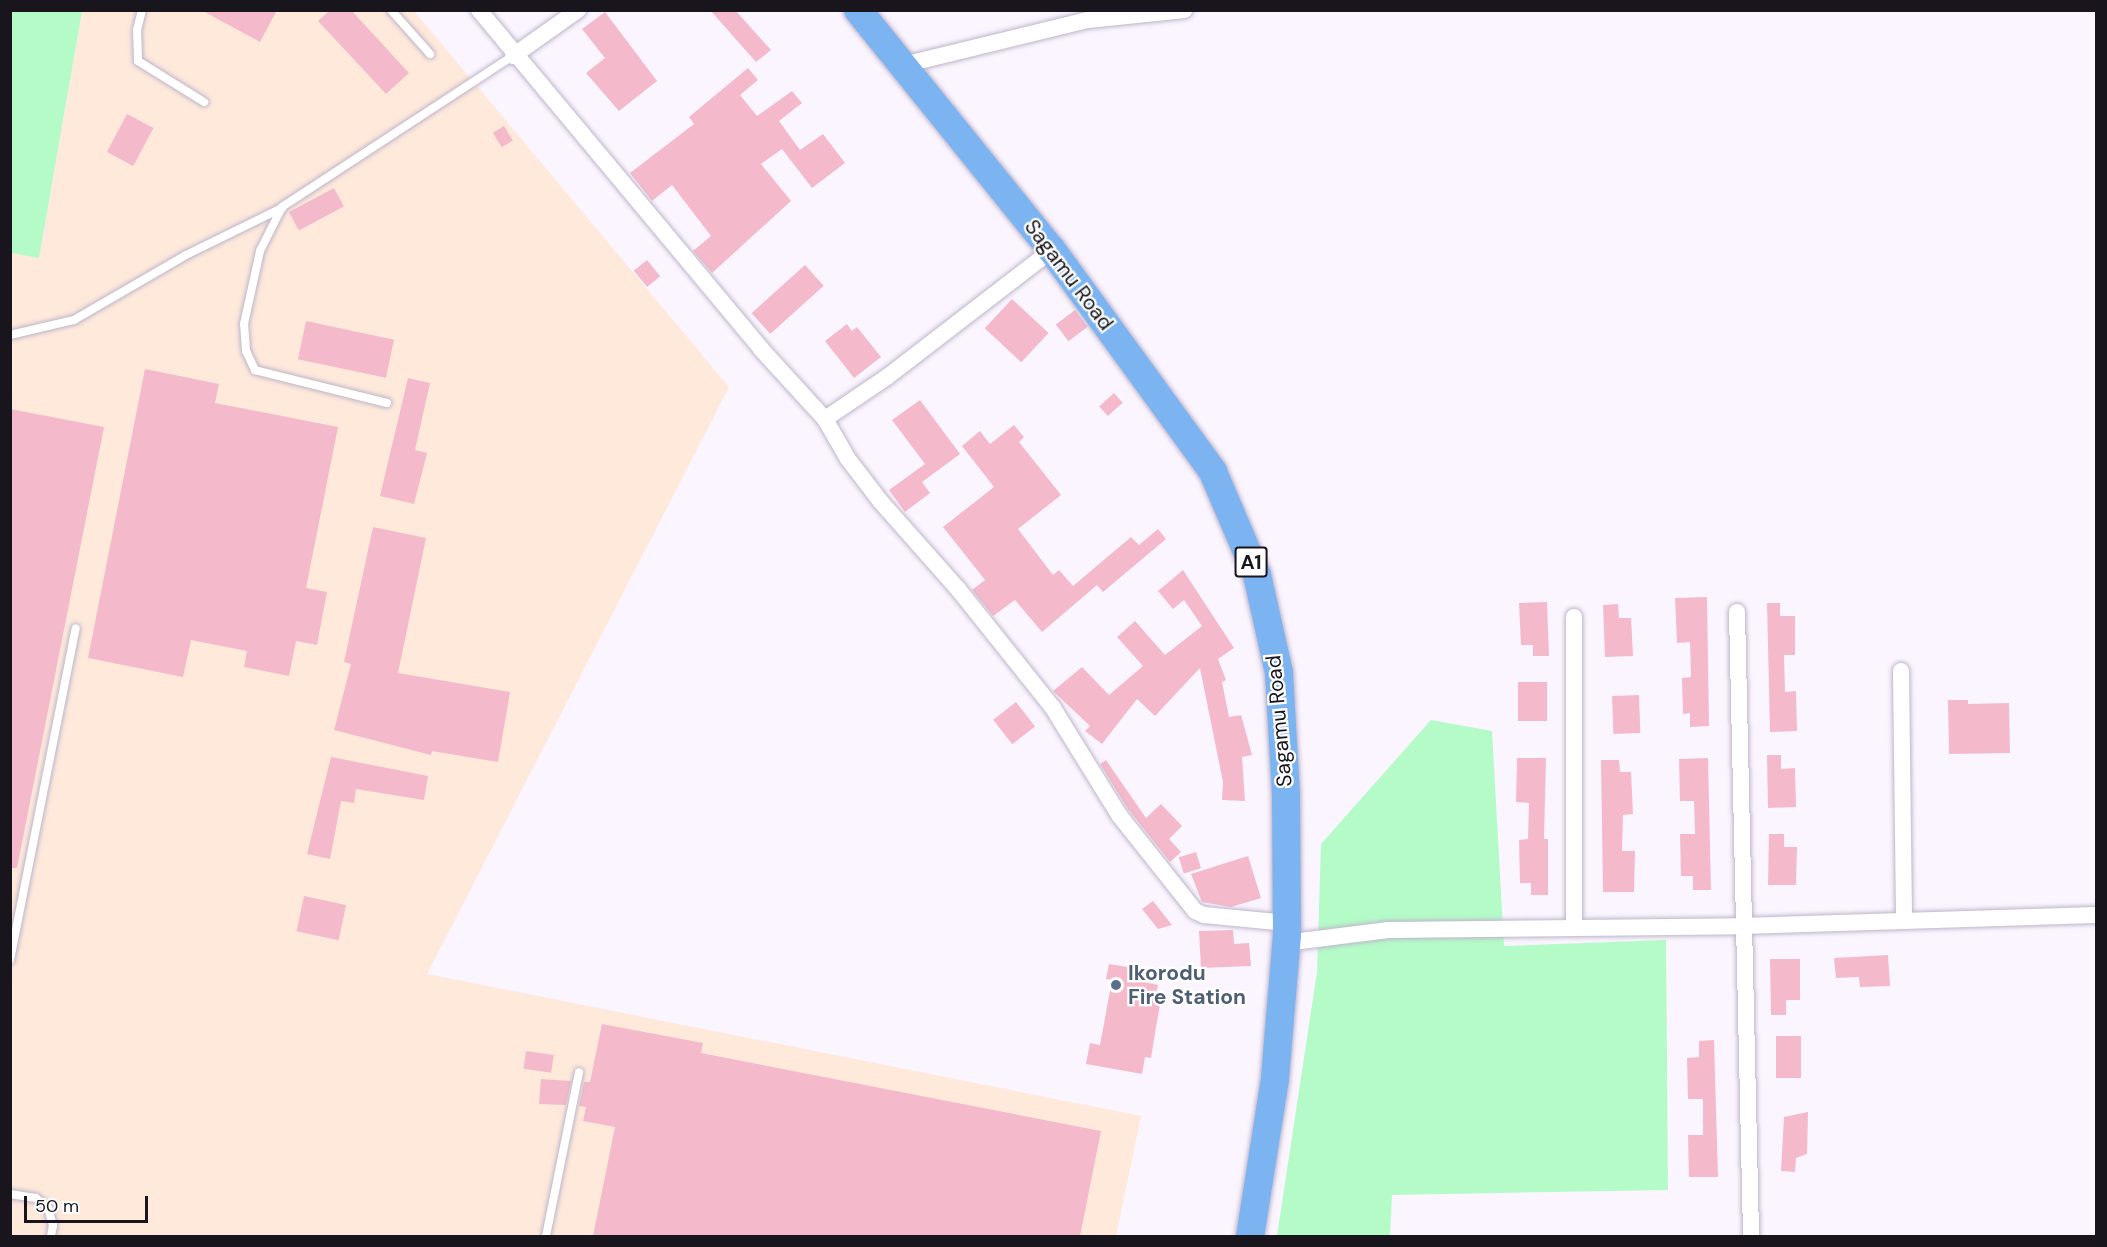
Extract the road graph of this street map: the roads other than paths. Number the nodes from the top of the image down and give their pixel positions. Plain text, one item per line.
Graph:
1 (142, 10) edge
2 (391, 10) edge
3 (479, 10) edge
4 (578, 10) edge
5 (858, 10) edge
6 (1184, 10) edge
7 (1087, 15) edge
8 (430, 54) dead end
9 (513, 56) junction
10 (903, 65) junction
11 (204, 102) dead end
12 (282, 207) junction
13 (1052, 250) junction
14 (10, 335) edge
15 (387, 403) dead end
16 (825, 419) junction
17 (1737, 612) dead end
18 (1574, 617) dead end
19 (76, 628) dead end
20 (1901, 671) dead end
21 (2097, 915) edge
22 (1904, 921) junction
23 (1742, 926) junction
24 (1574, 927) junction
25 (1286, 933) junction
26 (10, 960) edge
27 (579, 1072) dead end
28 (10, 1194) edge
29 (51, 1236) edge
30 (546, 1236) edge
31 (1250, 1236) edge
32 (1751, 1236) edge

1 - 11 lane
2 - 8 lane
3 - 9 street
4 - 9 street
5 - 10 highway, Sagamu Road / A1
6 - 7 street
7 - 10 street
9 - 12 lane
9 - 16 street
10 - 13 highway, Sagamu Road / A1
12 - 14 lane
12 - 15 lane
13 - 16 street
13 - 25 highway, Sagamu Road / A1
16 - 25 street
17 - 23 street
18 - 24 street
19 - 26 lane
20 - 22 street
21 - 22 street
22 - 23 street
23 - 24 street
23 - 32 street
24 - 25 street
25 - 31 highway, Sagamu Road / A1
27 - 30 lane
28 - 29 lane

